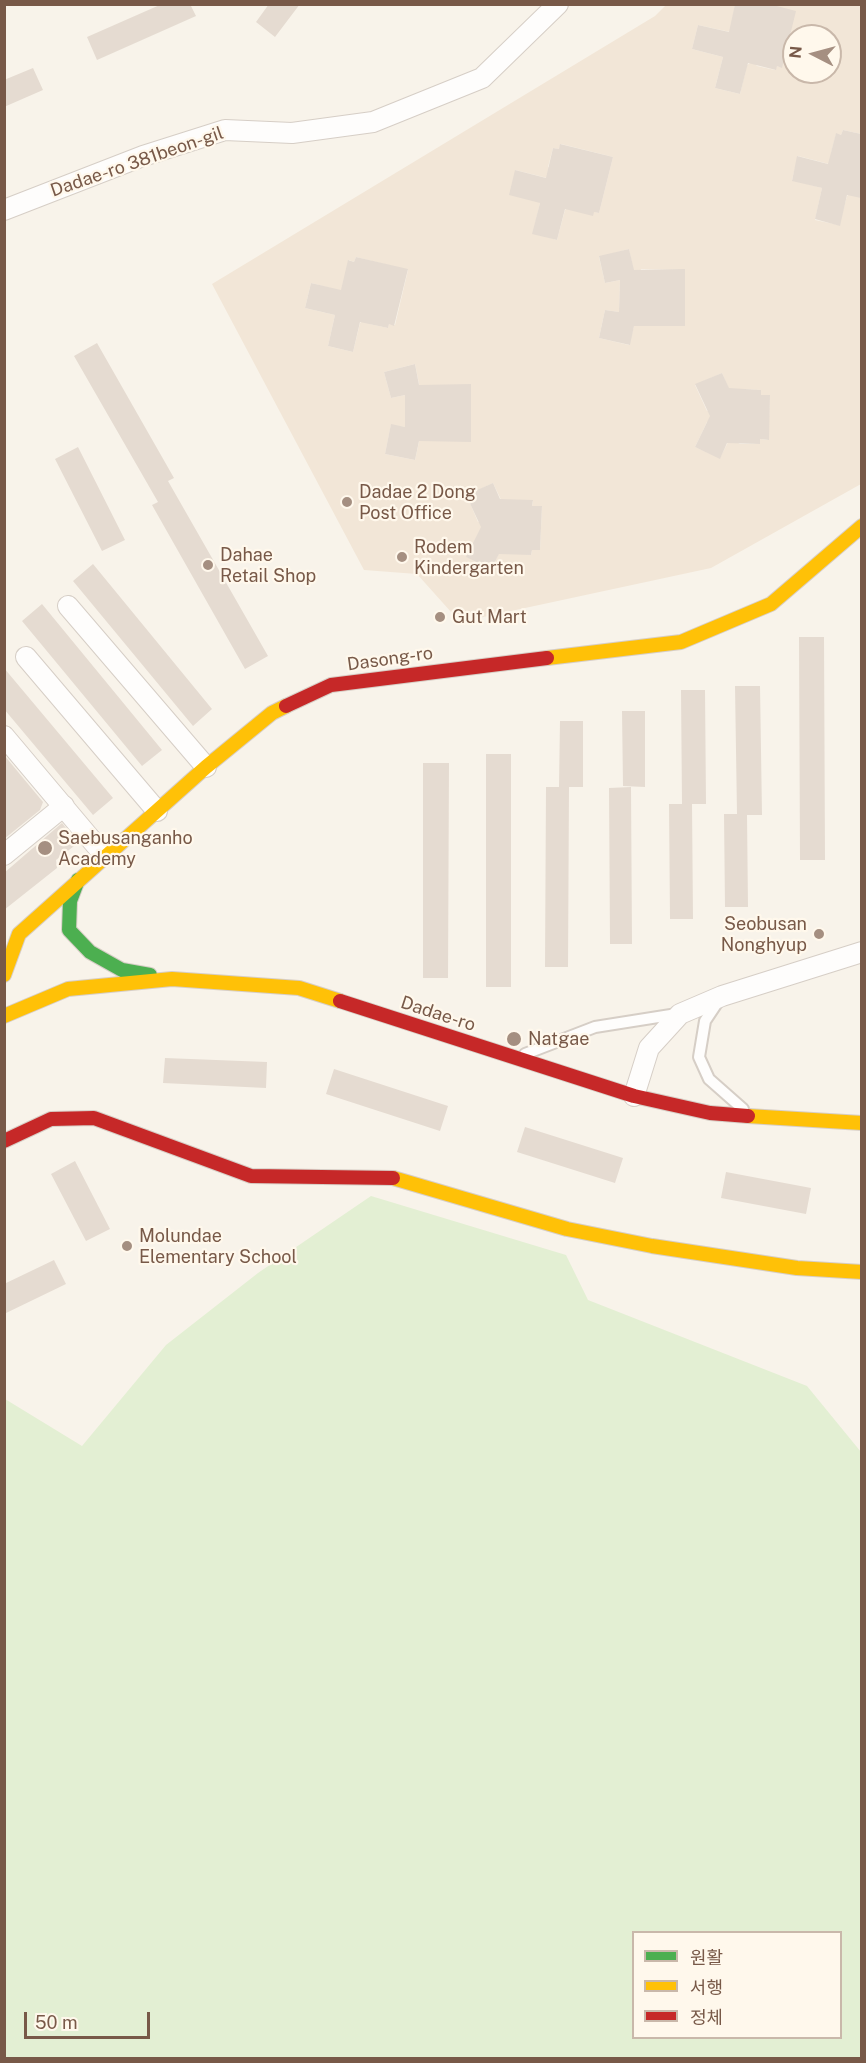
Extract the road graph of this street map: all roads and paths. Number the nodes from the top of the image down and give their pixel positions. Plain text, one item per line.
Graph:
1 (558, 4) edge
2 (4, 210) edge
3 (861, 526) edge
4 (68, 606) dead end
5 (26, 657) dead end
6 (4, 736) edge
7 (207, 766) junction
8 (64, 806) junction
9 (157, 811) junction
10 (4, 855) edge
11 (105, 856) junction
12 (78, 880) junction
13 (19, 934) junction
14 (4, 944) edge
15 (861, 952) edge
16 (4, 975) edge
17 (172, 979) junction
18 (722, 996) junction
19 (680, 1014) junction
20 (4, 1016) edge
21 (514, 1058) junction
22 (634, 1096) junction
23 (748, 1114) junction
24 (861, 1123) edge
25 (4, 1141) edge
26 (861, 1272) edge

1 - 2 street, Dadae-ro 381beon-gil
3 - 7 main road, Dasong-ro
4 - 7 street
5 - 9 street
6 - 8 street
7 - 9 main road, Dasong-ro
8 - 10 street
8 - 11 street
9 - 11 main road, Dasong-ro
11 - 12 main road, Dasong-ro
12 - 13 main road, Dasong-ro
12 - 17 main road
13 - 14 main road
13 - 16 main road, Dasong-ro
15 - 18 street
17 - 20 main road, Dadae-ro
17 - 21 main road, Dadae-ro
18 - 19 street
18 - 23 lane
19 - 21 lane
19 - 22 street
21 - 22 main road, Dadae-ro
22 - 23 main road, Dadae-ro
23 - 24 main road, Dadae-ro
25 - 26 main road

